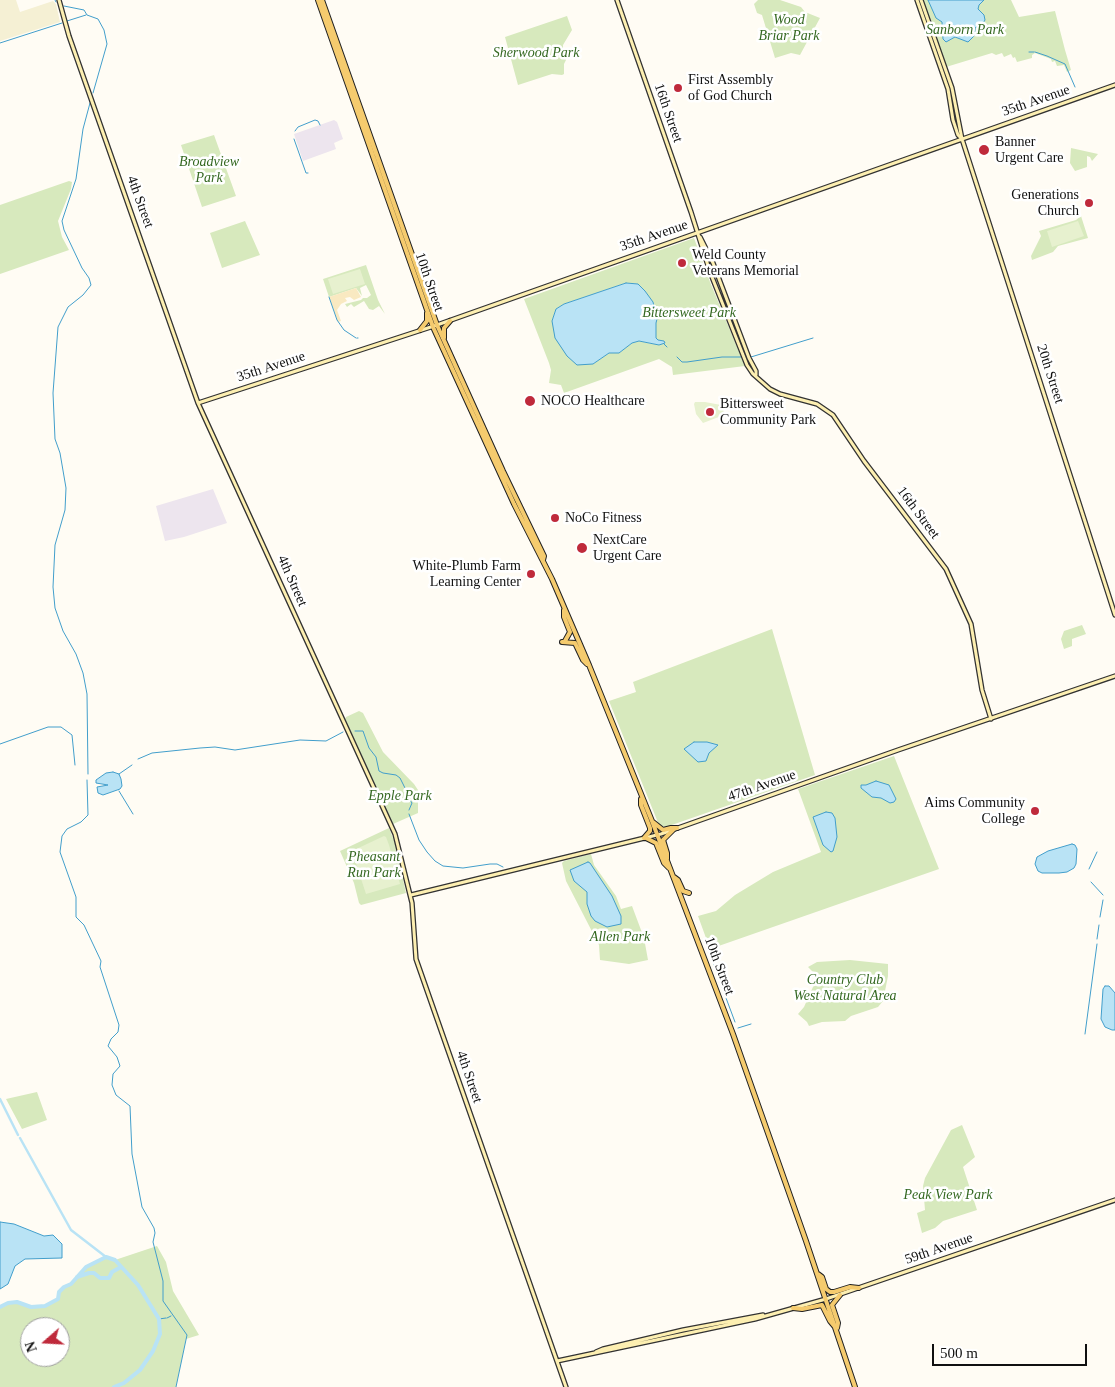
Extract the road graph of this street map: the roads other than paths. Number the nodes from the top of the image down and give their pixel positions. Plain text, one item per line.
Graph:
1 (59, 0) edge
2 (318, 0) edge
3 (322, 0) edge
4 (617, 0) edge
5 (916, 0) edge
6 (921, 0) edge
7 (1115, 85) edge
8 (962, 139) junction
9 (381, 179) junction
10 (390, 193) junction
11 (388, 199) junction
12 (397, 212) junction
13 (698, 233) junction
14 (415, 268) junction
15 (426, 306) junction
16 (450, 321) junction
17 (435, 326) junction
18 (420, 330) junction
19 (445, 343) junction
20 (198, 403) junction
21 (544, 560) junction
22 (564, 608) junction
23 (1115, 615) edge
24 (589, 666) junction
25 (1115, 676) edge
26 (991, 719) junction
27 (642, 797) junction
28 (652, 821) junction
29 (675, 829) junction
30 (657, 835) junction
31 (645, 838) junction
32 (667, 861) junction
33 (670, 869) junction
34 (672, 875) junction
35 (689, 892) dead end
36 (410, 895) junction
37 (1115, 1200) edge
38 (816, 1272) junction
39 (859, 1288) junction
40 (840, 1295) junction
41 (826, 1299) junction
42 (793, 1308) junction
43 (836, 1329) junction
44 (557, 1362) junction
45 (566, 1387) edge
46 (855, 1387) edge

1 - 20 main road, 4th Street
2 - 9 main road, 10th Street
3 - 10 main road, 10th Street
4 - 13 main road, 16th Street
5 - 8 main road, 20th Street
6 - 8 main road, 20th Street
7 - 8 main road, 35th Avenue
8 - 13 main road, 35th Avenue
8 - 23 main road, 20th Street
9 - 10 main road
9 - 11 main road, 10th Street
10 - 12 main road, 10th Street
11 - 12 main road
11 - 14 main road, 10th Street
12 - 14 main road, 10th Street
13 - 16 main road, 35th Avenue
13 - 26 main road, 16th Street
14 - 15 main road, 10th Street
14 - 17 main road, 10th Street
15 - 17 main road, 10th Street
15 - 18 main road
16 - 17 main road, 35th Avenue
16 - 19 main road
17 - 18 main road, 35th Avenue
17 - 19 main road, 10th Street
17 - 21 main road, 10th Street
18 - 20 main road, 35th Avenue
19 - 21 main road, 10th Street
20 - 36 main road, 4th Street
21 - 22 main road, 10th Street
22 - 24 main road, 10th Street
22 - 24 main road
24 - 27 main road, 10th Street
25 - 26 main road, 47th Avenue
26 - 29 main road, 47th Avenue
27 - 28 main road, 10th Street
27 - 31 main road
28 - 29 main road
28 - 30 main road, 10th Street
29 - 30 main road, 47th Avenue
29 - 32 main road
30 - 31 main road, 47th Avenue
30 - 32 main road, 10th Street
31 - 33 main road
31 - 36 main road, 47th Avenue
32 - 33 main road, 10th Street
33 - 34 main road, 10th Street
34 - 35 main road
34 - 38 main road, 10th Street
36 - 44 main road, 4th Street
37 - 39 main road, 59th Avenue
38 - 39 main road
38 - 41 main road, 10th Street
39 - 40 main road, 59th Avenue
40 - 41 main road, 59th Avenue
40 - 43 main road
41 - 42 main road, 59th Avenue
41 - 43 main road, 10th Street
42 - 43 main road
42 - 44 main road, 59th Avenue
43 - 46 main road, 10th Street
44 - 45 main road, 4th Street

